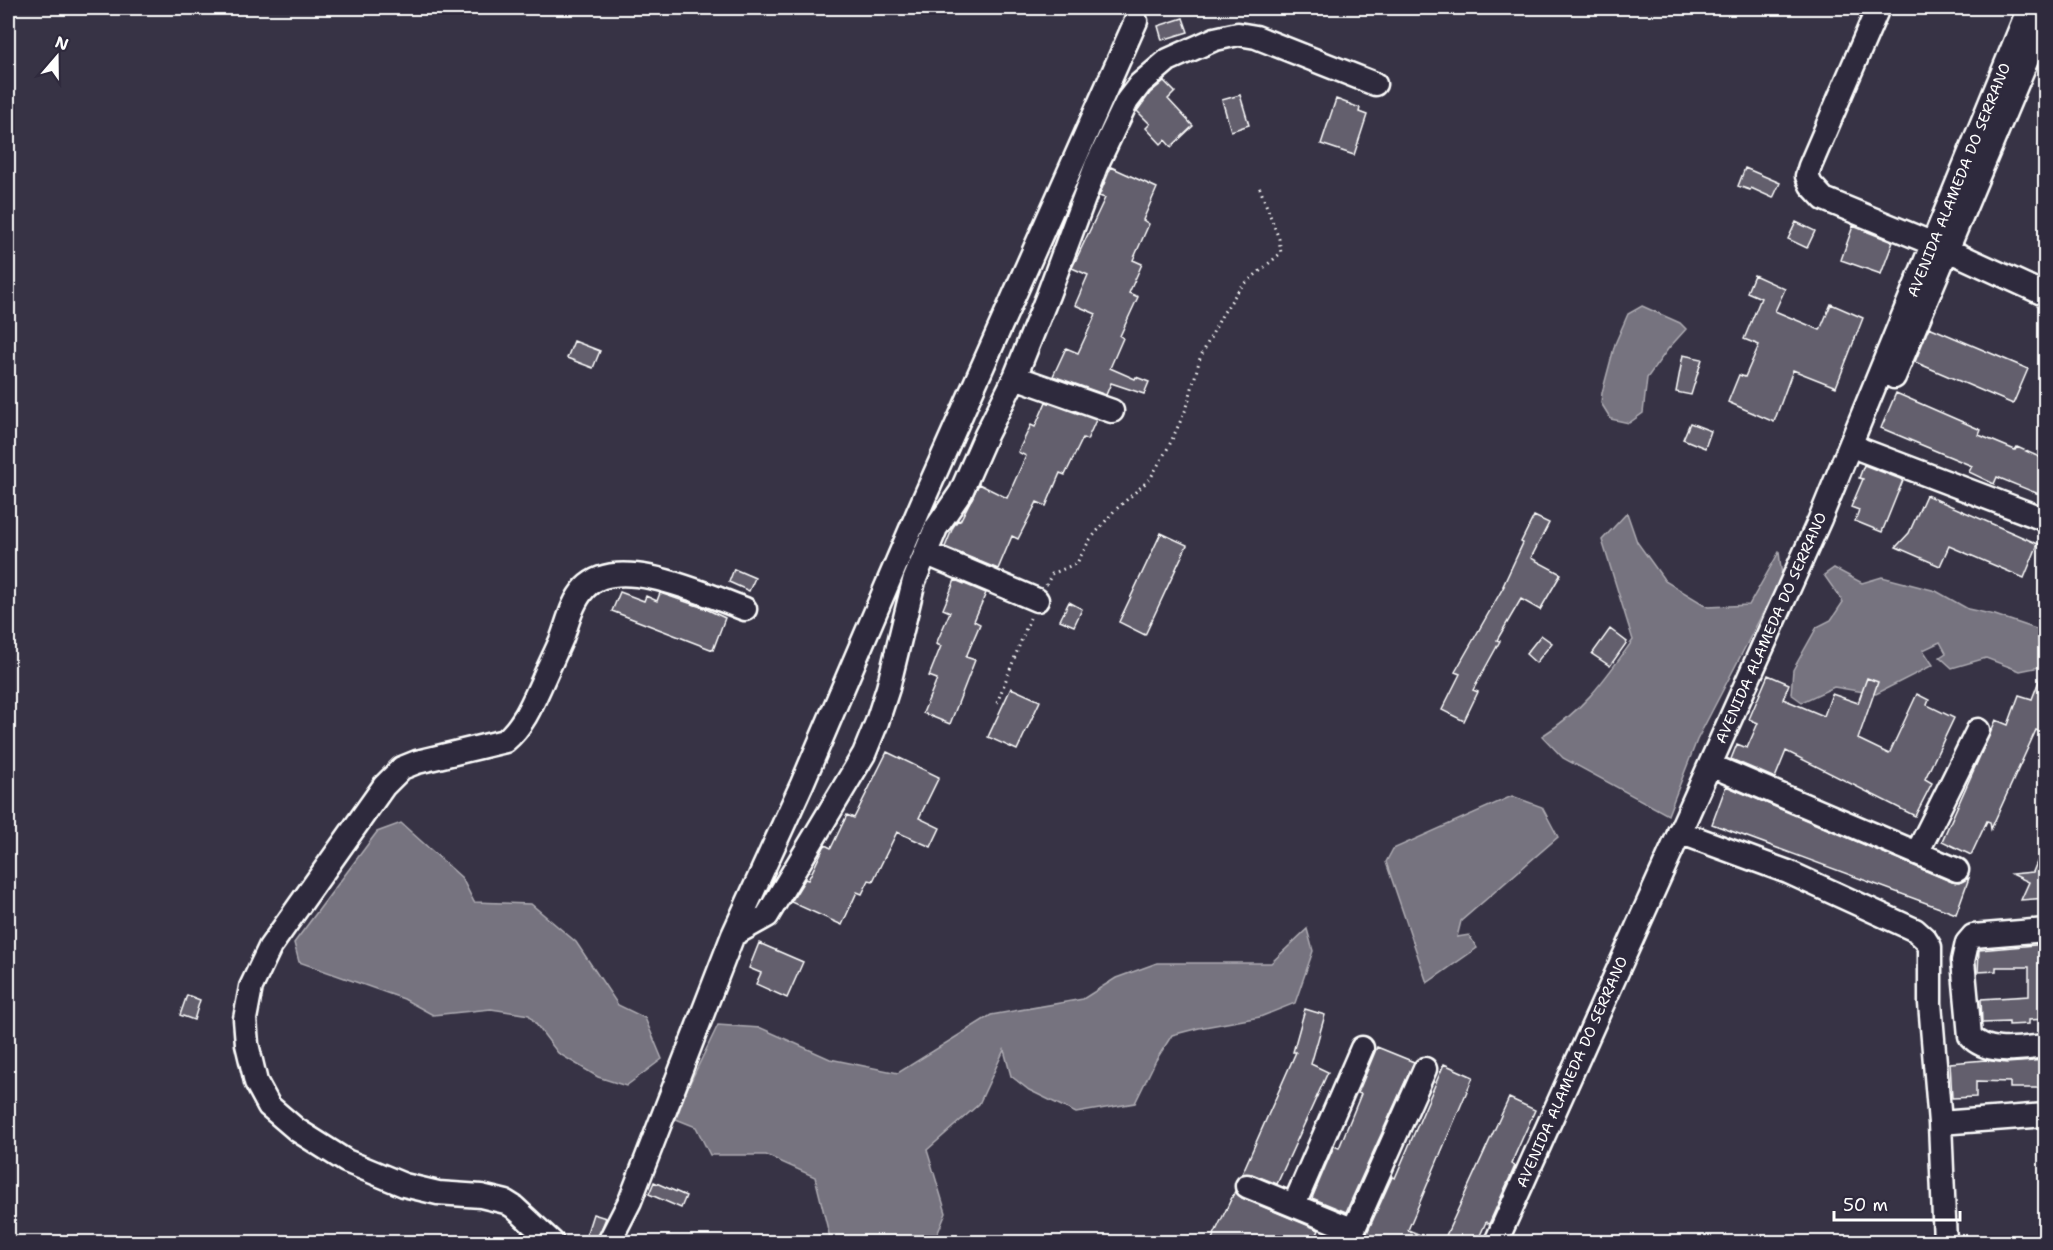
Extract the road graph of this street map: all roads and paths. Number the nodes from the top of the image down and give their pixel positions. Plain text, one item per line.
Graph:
1 (1878, 8) edge
2 (2029, 8) edge
3 (2046, 14) edge
4 (1136, 21) dead end
5 (1375, 84) dead end
6 (1259, 186) dead end
7 (1940, 247) junction
8 (2046, 295) edge
9 (1015, 377) junction
10 (1112, 411) dead end
11 (1856, 447) junction
12 (2046, 520) edge
13 (926, 553) junction
14 (1037, 600) junction
15 (745, 609) dead end
16 (997, 703) dead end
17 (1978, 729) dead end
18 (1716, 768) junction
19 (1686, 834) junction
20 (1917, 853) junction
21 (1957, 870) dead end
22 (2046, 930) edge
23 (733, 935) junction
24 (1965, 1002) junction
25 (1930, 1003) junction
26 (2046, 1046) edge
27 (1362, 1048) dead end
28 (1425, 1069) dead end
29 (2046, 1115) edge
30 (1940, 1123) junction
31 (1247, 1186) dead end
32 (1294, 1205) junction
33 (1351, 1236) edge
34 (552, 1242) edge
35 (609, 1242) edge
36 (1496, 1242) edge
37 (1512, 1242) edge
38 (1945, 1242) edge

1 - 7 street
2 - 7 street, AVENIDA ALAMEDA DO SERRANO
3 - 7 street, AVENIDA ALAMEDA DO SERRANO
4 - 23 street
5 - 9 street
6 - 14 path
7 - 8 street
7 - 11 street, AVENIDA ALAMEDA DO SERRANO
9 - 10 street
9 - 13 street
11 - 12 street
11 - 18 street, AVENIDA ALAMEDA DO SERRANO
13 - 14 street
13 - 23 street
14 - 16 path
15 - 34 street
17 - 20 street
18 - 19 street, AVENIDA ALAMEDA DO SERRANO
18 - 20 street
19 - 25 street
19 - 36 street, AVENIDA ALAMEDA DO SERRANO
19 - 37 street, AVENIDA ALAMEDA DO SERRANO
20 - 21 street
22 - 24 street
23 - 35 street
24 - 25 street
24 - 26 street
25 - 30 street
27 - 32 street
28 - 33 street
29 - 30 street
30 - 38 street
31 - 32 street
32 - 33 street

